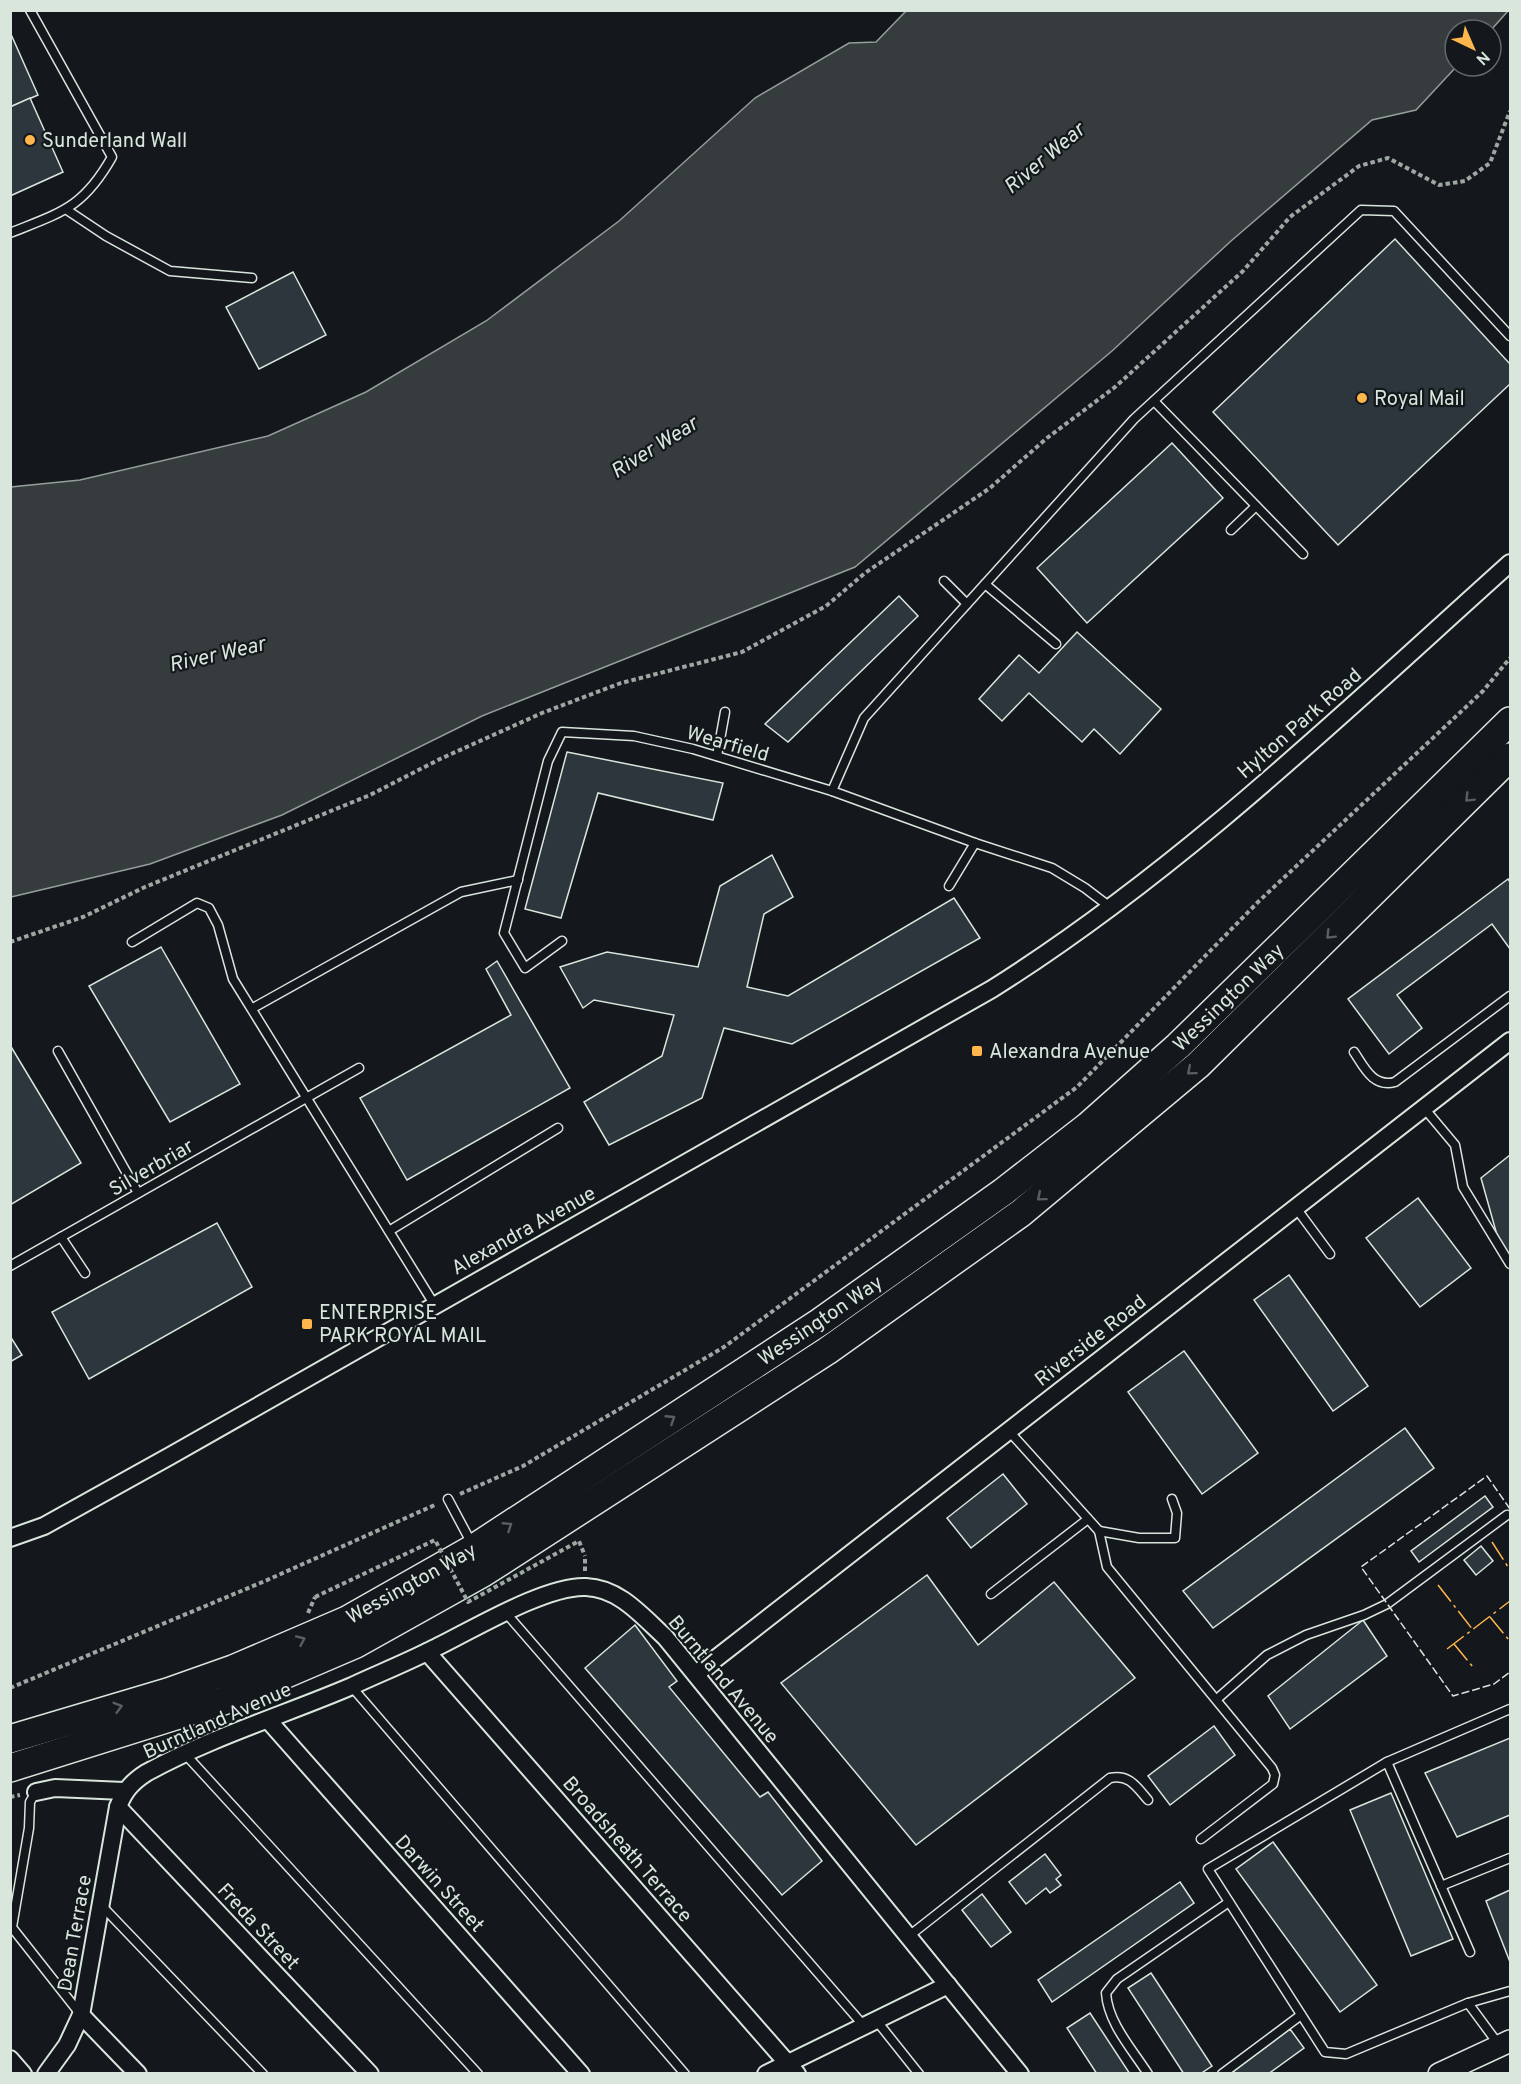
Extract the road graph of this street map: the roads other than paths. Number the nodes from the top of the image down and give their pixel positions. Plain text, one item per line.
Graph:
1 (30, 10) edge
2 (67, 210) junction
3 (10, 233) edge
4 (252, 278) dead end
5 (1510, 336) edge
6 (1154, 401) junction
7 (1256, 506) junction
8 (1231, 530) dead end
9 (1303, 554) dead end
10 (1510, 563) edge
11 (944, 581) dead end
12 (985, 584) junction
13 (967, 604) junction
14 (1056, 644) dead end
15 (725, 712) dead end
16 (1510, 721) edge
17 (717, 756) junction
18 (1510, 757) edge
19 (832, 791) junction
20 (975, 843) junction
21 (518, 880) junction
22 (949, 886) dead end
23 (1110, 907) junction
24 (562, 941) dead end
25 (132, 942) dead end
26 (1510, 996) edge
27 (253, 1008) junction
28 (1510, 1041) edge
29 (58, 1051) dead end
30 (1354, 1052) dead end
31 (359, 1068) dead end
32 (307, 1097) junction
33 (1424, 1108) junction
34 (558, 1128) dead end
35 (138, 1193) junction
36 (1296, 1208) junction
37 (388, 1231) junction
38 (61, 1237) junction
39 (1329, 1254) dead end
40 (1510, 1264) edge
41 (10, 1266) edge
42 (85, 1273) dead end
43 (434, 1304) junction
44 (1008, 1430) junction
45 (448, 1499) road end
46 (1172, 1499) dead end
47 (1507, 1515) dead end
48 (1088, 1519) junction
49 (1099, 1531) junction
50 (10, 1538) edge
51 (474, 1548) junction
52 (991, 1594) dead end
53 (506, 1613) junction
54 (427, 1652) junction
55 (696, 1674) junction
56 (351, 1686) junction
57 (1217, 1699) junction
58 (1510, 1709) edge
59 (268, 1720) junction
60 (10, 1739) edge
61 (186, 1755) junction
62 (1387, 1762) junction
63 (10, 1768) edge
64 (36, 1792) joint
65 (121, 1799) junction
66 (1148, 1800) dead end
67 (1201, 1839) dead end
68 (1510, 1858) edge
69 (1441, 1886) junction
70 (1229, 1902) junction
71 (101, 1905) junction
72 (11, 1927) edge
73 (909, 1936) junction
74 (1470, 1952) dead end
75 (948, 1985) junction
76 (1510, 1991) edge
77 (1468, 2003) junction
78 (81, 2015) junction
79 (1301, 2015) junction
80 (870, 2023) junction
81 (1505, 2043) edge
82 (10, 2059) edge
83 (792, 2068) edge
84 (22, 2073) edge
85 (46, 2073) edge
86 (138, 2073) edge
87 (263, 2073) edge
88 (370, 2073) edge
89 (478, 2073) edge
90 (581, 2073) edge
91 (685, 2073) edge
92 (766, 2073) edge
93 (919, 2073) edge
94 (1020, 2073) edge
95 (1148, 2073) edge
96 (1222, 2073) edge
97 (1439, 2073) edge

1 - 2 lane
2 - 3 lane
2 - 4 lane
5 - 6 lane
6 - 7 lane
6 - 12 lane
7 - 8 lane
7 - 9 lane
10 - 23 street, Hylton Park Road
11 - 13 lane
12 - 13 lane
12 - 14 lane
13 - 19 lane
15 - 17 lane
51 -> 16 main road, Wessington Way
17 - 19 lane, Wearfield
17 - 21 lane, Wearfield
18 -> 63 main road, Wessington Way
19 - 20 lane, Wearfield
20 - 22 lane
20 - 23 lane, Wearfield
21 - 24 lane, Wearfield
21 - 27 lane
23 - 43 street, Alexandra Avenue
25 - 27 lane
26 - 30 lane
27 - 32 lane
28 - 33 street, Riverside Road
29 - 35 lane
31 - 32 lane, Silverbriar
32 - 35 lane, Silverbriar
32 - 37 lane
33 - 36 street, Riverside Road
33 - 40 lane
34 - 37 lane
35 - 38 lane, Silverbriar
36 - 39 lane
36 - 44 street, Riverside Road
37 - 43 lane
38 - 41 lane, Silverbriar
38 - 42 lane
43 - 50 street, Alexandra Avenue
44 - 48 lane
44 - 55 street, Riverside Road
45 - 51 lane
46 - 49 lane
47 - 57 lane
48 - 49 lane
48 - 52 lane
49 - 57 lane
60 -> 51 main road, Wessington Way
53 - 54 street, Burntland Avenue
53 - 55 street, Burntland Avenue
53 - 80 lane
54 - 56 street, Burntland Avenue
54 - 83 street, Broadsheath Terrace
55 - 73 street, Burntland Avenue
56 - 59 street, Burntland Avenue
56 - 91 lane
57 - 67 lane
58 - 62 lane
59 - 61 street, Burntland Avenue
59 - 90 street, Darwin Street
61 - 65 street, Burntland Avenue
61 - 89 lane
62 - 69 lane
62 - 70 lane
64 - 65 street
64 - 72 lane
65 - 71 street, Dean Terrace
65 - 88 street, Freda Street
66 - 73 lane
68 - 69 lane
69 - 74 lane
70 - 79 lane
70 - 95 lane
71 - 78 street, Dean Terrace
71 - 87 lane
72 - 78 lane
73 - 75 street, Burntland Avenue
75 - 80 street
75 - 94 street, Burntland Avenue
76 - 77 lane
77 - 79 lane
77 - 81 lane
78 - 85 street, Dean Terrace
78 - 86 street
79 - 96 lane
80 - 83 street
80 - 93 lane
81 - 97 street
82 - 84 street
83 - 92 street

